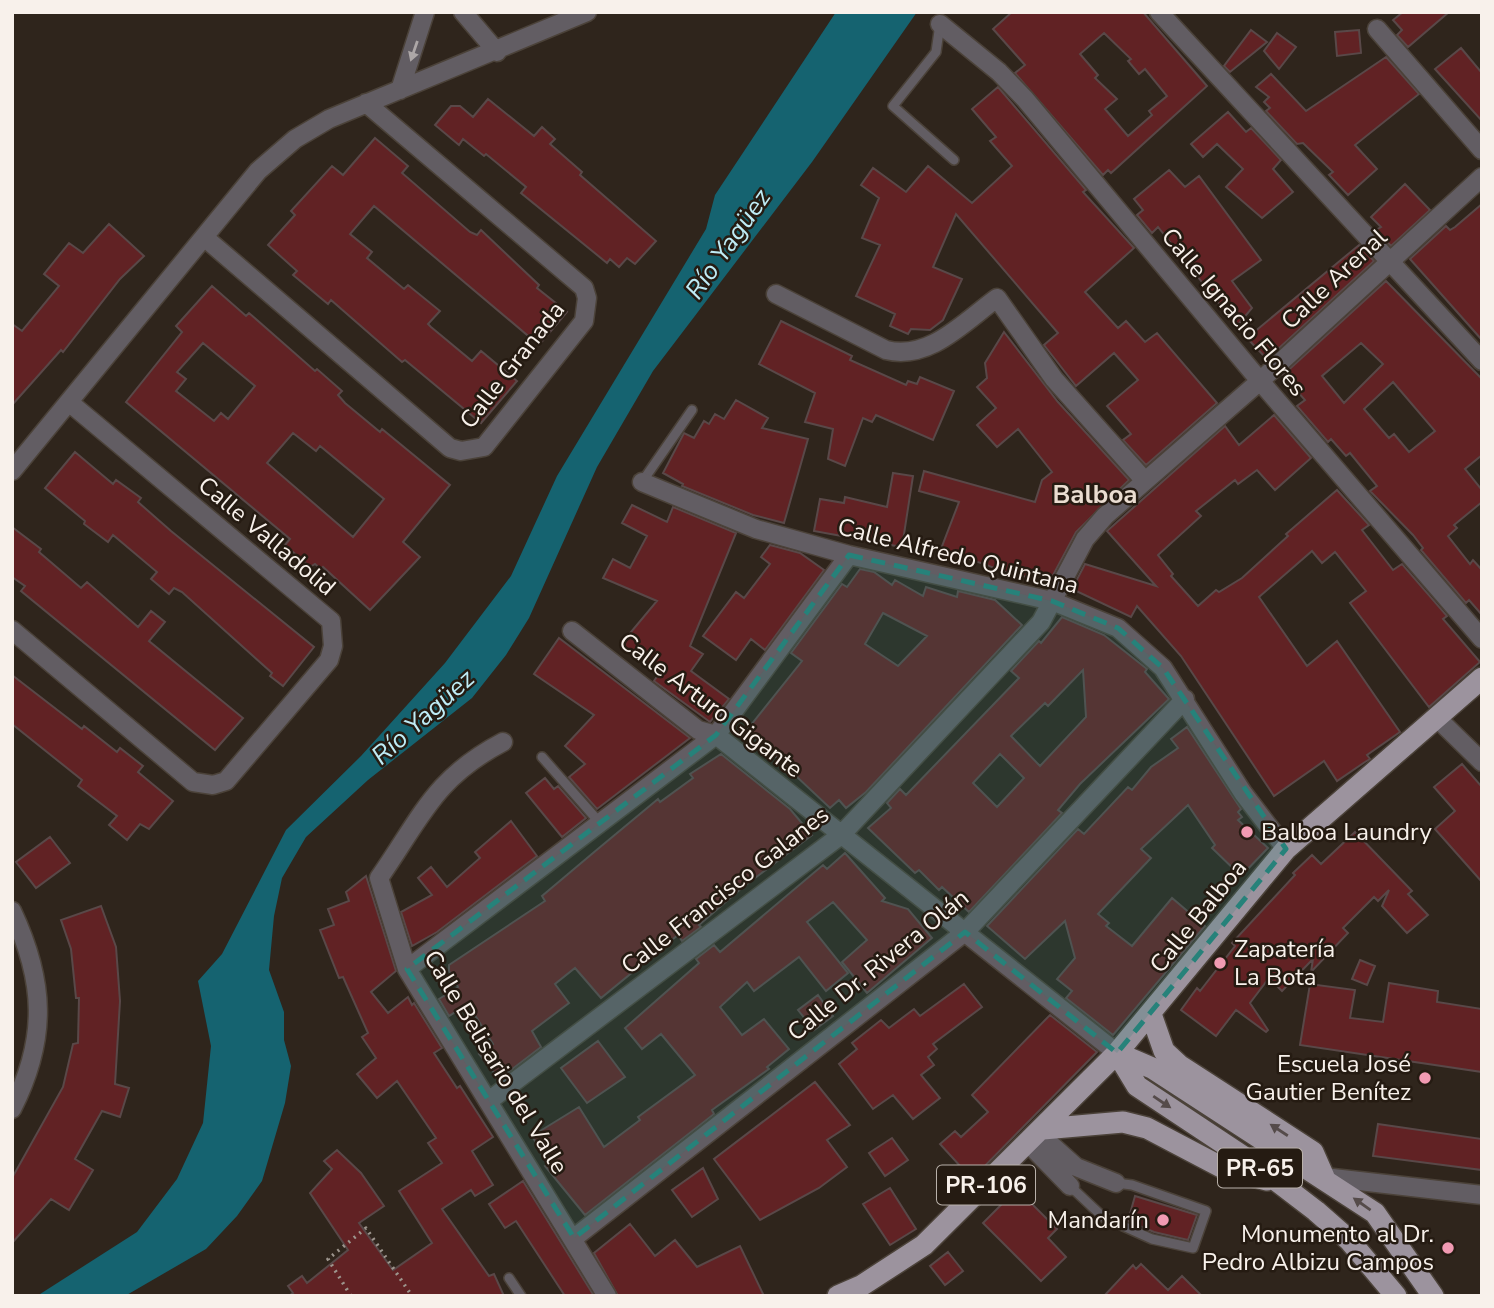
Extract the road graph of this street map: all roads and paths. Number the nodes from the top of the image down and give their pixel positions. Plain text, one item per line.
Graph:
1 (425, 12) edge
2 (463, 12) edge
3 (587, 12) edge
4 (1159, 12) edge
5 (940, 24) joint
6 (1377, 29) dead end
7 (497, 52) junction
8 (400, 90) junction
9 (366, 103) junction
10 (1482, 150) edge
11 (954, 160) dead end
12 (1482, 177) edge
13 (204, 237) junction
14 (1389, 262) junction
15 (776, 294) dead end
16 (1482, 361) edge
17 (1259, 381) junction
18 (70, 403) junction
19 (692, 410) dead end
20 (12, 471) edge
21 (1145, 481) junction
22 (642, 482) joint
23 (849, 555) junction
24 (1052, 601) junction
25 (12, 630) edge
26 (572, 631) dead end
27 (1482, 639) edge
28 (1482, 678) edge
29 (1185, 699) junction
30 (1437, 718) junction
31 (716, 735) junction
32 (503, 742) dead end
33 (542, 757) dead end
34 (1482, 762) edge
35 (600, 823) junction
36 (841, 835) junction
37 (1286, 849) junction
38 (12, 911) edge
39 (965, 932) junction
40 (407, 969) junction
41 (1151, 1014) junction
42 (1117, 1053) junction
43 (490, 1100) junction
44 (12, 1108) edge
45 (1037, 1135) junction
46 (1324, 1177) junction
47 (1116, 1183) joint
48 (1281, 1184) junction
49 (1070, 1186) joint
50 (1482, 1195) edge
51 (573, 1238) junction
52 (509, 1278) dead end
53 (865, 1291) edge
54 (351, 1296) edge
55 (412, 1296) edge
56 (521, 1296) edge
57 (607, 1296) edge
58 (838, 1296) edge
59 (1396, 1296) edge
60 (1433, 1296) edge

1 -> 8 street
2 - 7 street
3 - 7 street
4 - 14 street
5 - 11 lane
5 - 17 street, Calle Ignacio Flores
6 - 10 street
7 - 8 street
8 - 9 street
9 - 13 street
9 - 13 street, Calle Granada
12 - 14 street, Calle Arenal
13 - 18 street
14 - 16 street
14 - 17 street, Calle Arenal
15 - 21 street
17 - 21 street, Calle Arenal
17 - 27 street, Calle Ignacio Flores
18 - 20 street
18 - 25 street, Calle Valladolid
19 - 22 lane
21 - 24 street, Calle Arenal
22 - 23 street, Calle Alfredo Quintana
23 - 24 street, Calle Alfredo Quintana
23 - 31 street
24 - 29 street, Calle Alfredo Quintana
24 - 36 street, Calle Francisco Galanes
26 - 31 street, Calle Arturo Gigante
28 - 30 main road, Calle Balboa / PR-106
29 - 37 street, Calle Alfredo Quintana
29 - 39 street, Calle Dr. Rivera Olán
30 - 34 street
30 - 37 main road, Calle Balboa / PR-106
31 - 35 street
31 - 36 street, Calle Arturo Gigante
32 - 40 street, Calle Belisario del Valle
33 - 35 lane
35 - 40 street
36 - 39 street, Calle Arturo Gigante
36 - 43 street, Calle Francisco Galanes
37 - 41 main road, Calle Balboa / PR-106
38 - 44 street
39 - 42 street, Calle Arturo Gigante
39 - 51 street, Calle Dr. Rivera Olán
40 - 43 street, Calle Belisario del Valle
41 - 42 main road, Calle Balboa / PR-106
46 -> 41 main road
42 - 45 main road, PR-106
42 - 46 main road, PR-65
42 -> 48 main road, PR-65
43 - 51 street, Calle Belisario del Valle
45 - 47 street
45 - 48 main road
45 - 49 street
45 - 53 main road, PR-106
46 - 50 street
60 -> 46 main road, PR-65
47 - 49 lane
48 - 59 main road, PR-65
51 - 57 street, Calle Belisario del Valle
52 - 56 lane
53 - 58 main road, PR-106
54 - 55 path

